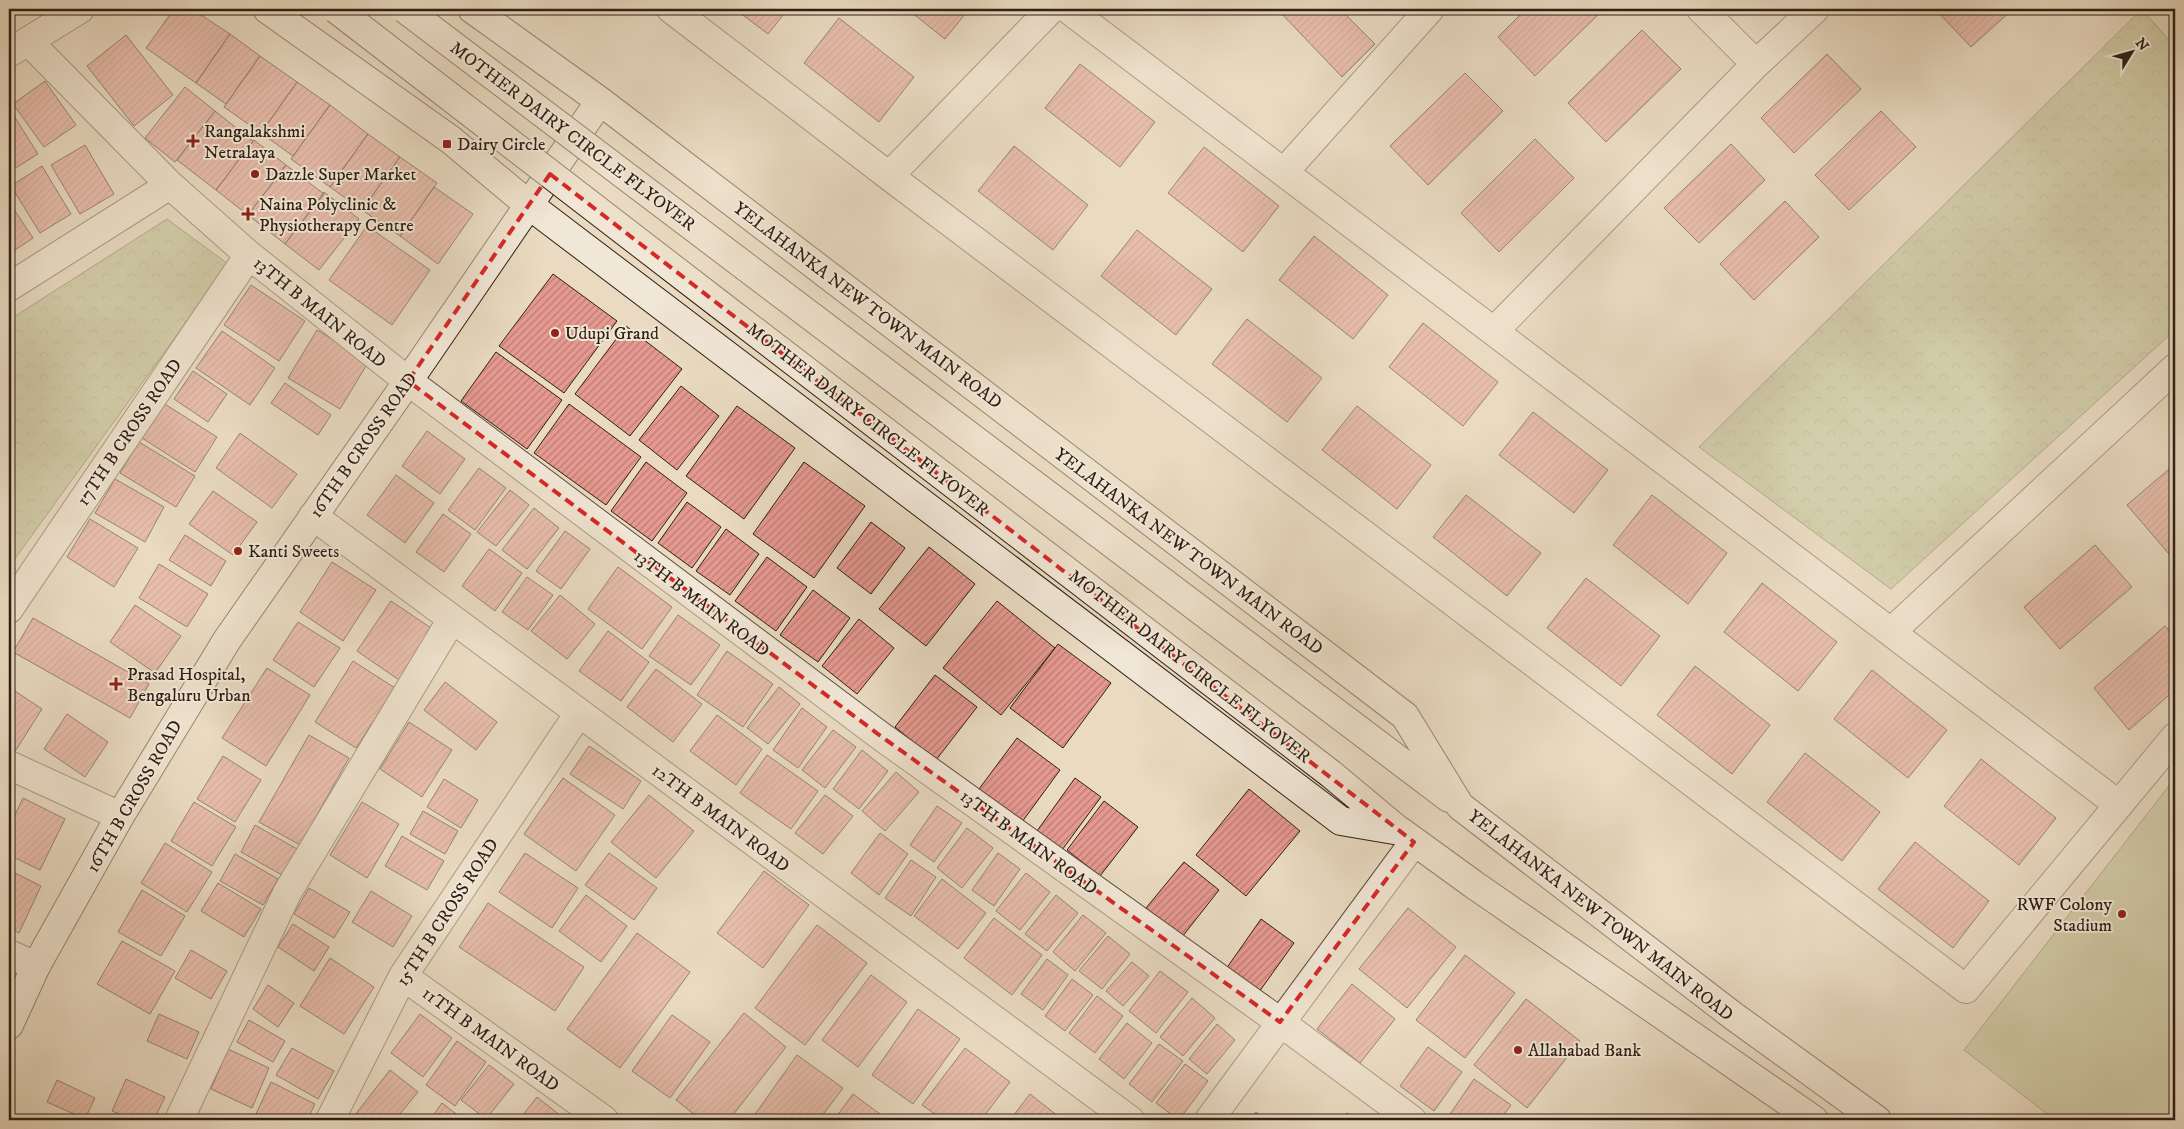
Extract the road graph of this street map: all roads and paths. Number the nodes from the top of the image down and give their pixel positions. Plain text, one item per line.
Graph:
1 (80, 9) edge
2 (267, 9) edge
3 (336, 9) edge
4 (405, 9) edge
5 (472, 9) edge
6 (671, 9) edge
7 (1052, 9) edge
8 (1068, 9) edge
9 (1430, 9) edge
10 (1701, 9) edge
11 (1815, 9) edge
12 (295, 17) edge
13 (18, 47) edge
14 (1756, 64) junction
15 (600, 101) junction
16 (1284, 172) junction
17 (888, 176) junction
18 (170, 185) junction
19 (529, 206) junction
20 (249, 255) junction
21 (9, 287) edge
22 (1494, 331) junction
23 (2175, 368) edge
24 (408, 382) junction
25 (313, 516) junction
26 (9, 609) edge
27 (452, 618) junction
28 (1891, 632) junction
29 (579, 713) junction
30 (2175, 737) edge
31 (9, 765) edge
32 (2119, 805) junction
33 (1460, 806) junction
34 (120, 816) junction
35 (1407, 836) junction
36 (9, 954) edge
37 (36, 966) junction
38 (403, 976) junction
39 (1280, 1022) junction
40 (9, 1025) edge
41 (179, 1120) edge
42 (330, 1120) edge
43 (604, 1120) edge
44 (1130, 1120) edge
45 (1209, 1120) edge
46 (1412, 1120) edge
47 (1814, 1120) edge
48 (1877, 1120) edge

1 - 13 street
2 - 12 street
3 - 35 street, MOTHER DAIRY CIRCLE FLYOVER, bridge
4 - 33 street, MOTHER DAIRY CIRCLE FLYOVER, bridge
5 - 15 street, YELAHANKA NEW TOWN MAIN ROAD
6 - 17 street
7 - 17 street
8 - 16 street
9 - 16 street
10 - 14 street
11 - 14 street
12 - 19 street
13 - 18 street, 13TH B MAIN ROAD
14 - 22 street
15 - 19 street, 16TH B CROSS ROAD
15 - 33 street, YELAHANKA NEW TOWN MAIN ROAD
16 - 22 street
17 - 32 street
18 - 20 street, 13TH B MAIN ROAD
18 - 21 street
19 - 24 street, 16TH B CROSS ROAD
19 - 35 street
20 - 24 street, 13TH B MAIN ROAD
20 - 26 street, 17TH B CROSS ROAD
22 - 28 street
23 - 28 street
24 - 25 street, 16TH B CROSS ROAD
24 - 39 street, 13TH B MAIN ROAD
25 - 27 street, 12TH B MAIN ROAD
25 - 34 street, 16TH B CROSS ROAD
27 - 29 street, 12TH B MAIN ROAD
27 - 41 street
28 - 32 street
29 - 38 street, 15TH B CROSS ROAD
29 - 44 street, 12TH B MAIN ROAD
30 - 32 street
31 - 34 street
33 - 48 street, YELAHANKA NEW TOWN MAIN ROAD
34 - 37 street, 16TH B CROSS ROAD
35 - 39 street
35 - 47 street
36 - 37 street
37 - 40 street, 16TH B CROSS ROAD
38 - 42 street, 15TH B CROSS ROAD
38 - 43 street, 11TH B MAIN ROAD
39 - 45 street
39 - 46 street, 13TH B MAIN ROAD

